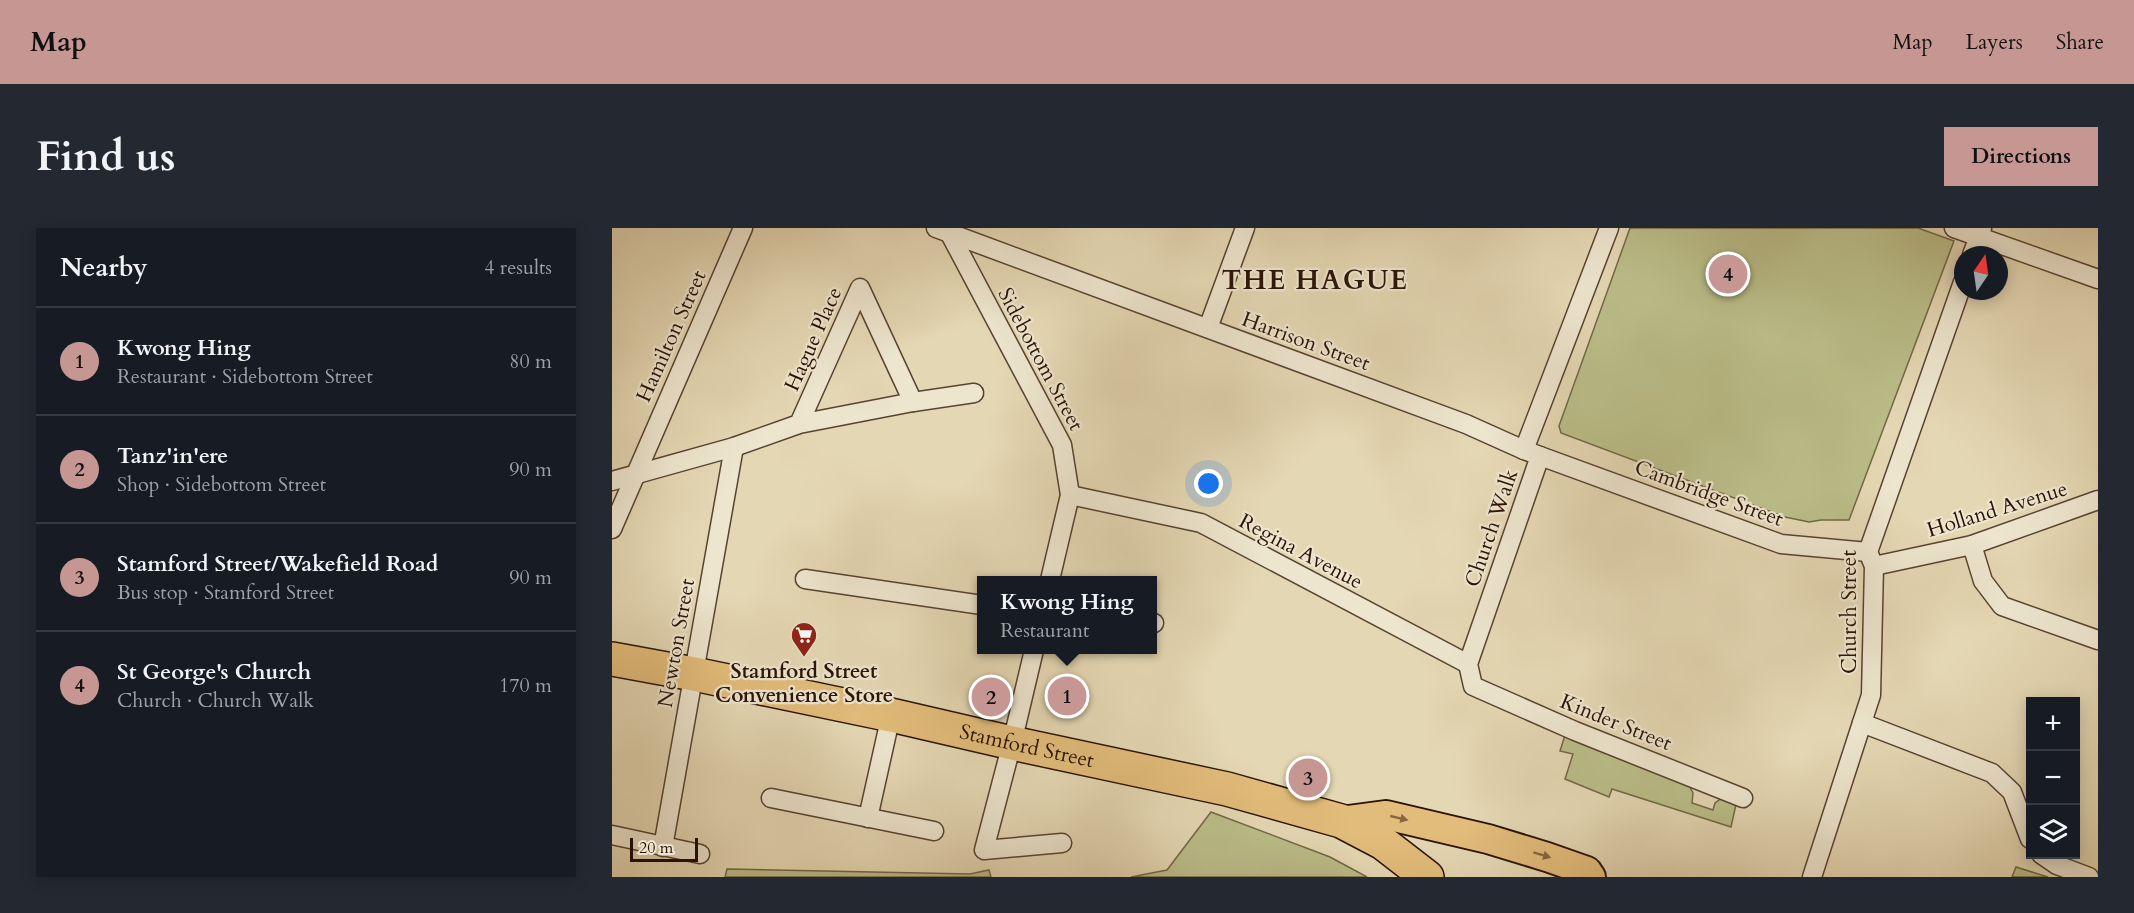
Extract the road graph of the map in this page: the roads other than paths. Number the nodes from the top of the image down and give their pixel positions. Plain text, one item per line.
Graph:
1 (743, 228) edge
2 (1245, 228) edge
3 (1609, 228) edge
4 (1954, 228) edge
5 (943, 231) edge
6 (1981, 232) edge
7 (1976, 246) edge
8 (2098, 279) edge
9 (1957, 300) edge
10 (1208, 328) junction
11 (974, 393) dead end
12 (913, 402) junction
13 (799, 424) junction
14 (734, 447) junction
15 (1532, 453) junction
16 (635, 475) junction
17 (612, 481) edge
18 (1070, 495) junction
19 (2098, 500) edge
20 (612, 529) edge
21 (1972, 546) junction
22 (1871, 559) junction
23 (1051, 576) edge
24 (805, 579) dead end
25 (977, 604) edge
26 (2098, 640) edge
27 (1033, 654) edge
28 (612, 659) edge
29 (1468, 664) junction
30 (694, 674) junction
31 (891, 715) junction
32 (1862, 723) junction
33 (1012, 743) junction
34 (771, 798) dead end
35 (1743, 798) dead end
36 (868, 818) junction
37 (1341, 821) junction
38 (2026, 827) edge
39 (934, 831) dead end
40 (612, 836) edge
41 (1062, 843) dead end
42 (663, 847) junction
43 (700, 854) dead end
44 (2047, 859) edge
45 (1427, 877) edge
46 (1591, 877) edge
47 (1812, 877) edge
48 (2089, 877) edge

1 - 16 street, Hamilton Street
2 - 10 street
3 - 15 street, Church Walk
4 - 6 street
5 - 10 street, Harrison Street
5 - 18 street, Sidebottom Street
6 - 7 street
6 - 8 street
9 - 22 street, Church Street
10 - 15 street, Harrison Street
11 - 12 street, Hague Place
12 - 13 street, Hague Place
12 - 13 street, Hague Place
13 - 14 street, Hague Place
14 - 16 street, Hague Place
14 - 30 street, Newton Street
15 - 22 street, Cambridge Street
15 - 29 street, Church Walk
16 - 17 street, Hague Place
16 - 20 street, Hamilton Street
18 - 23 street, Sidebottom Street
18 - 29 street, Regina Avenue
19 - 21 street, Holland Avenue
21 - 22 street, Holland Avenue
21 - 26 street
22 - 32 street, Church Street
24 - 25 street
27 - 33 street
28 - 30 highway, Stamford Street
29 - 35 street, Kinder Street
30 - 31 highway, Stamford Street
30 - 42 street, Newton Street
31 - 33 highway, Stamford Street
31 - 36 street
32 - 38 street
32 - 47 street, Church Street
33 - 37 highway, Stamford Street
33 - 41 street
34 - 36 street
36 - 39 street
37 - 45 highway, Stamford Street
37 -> 46 main road
40 - 42 street
42 - 43 street
44 - 48 street

